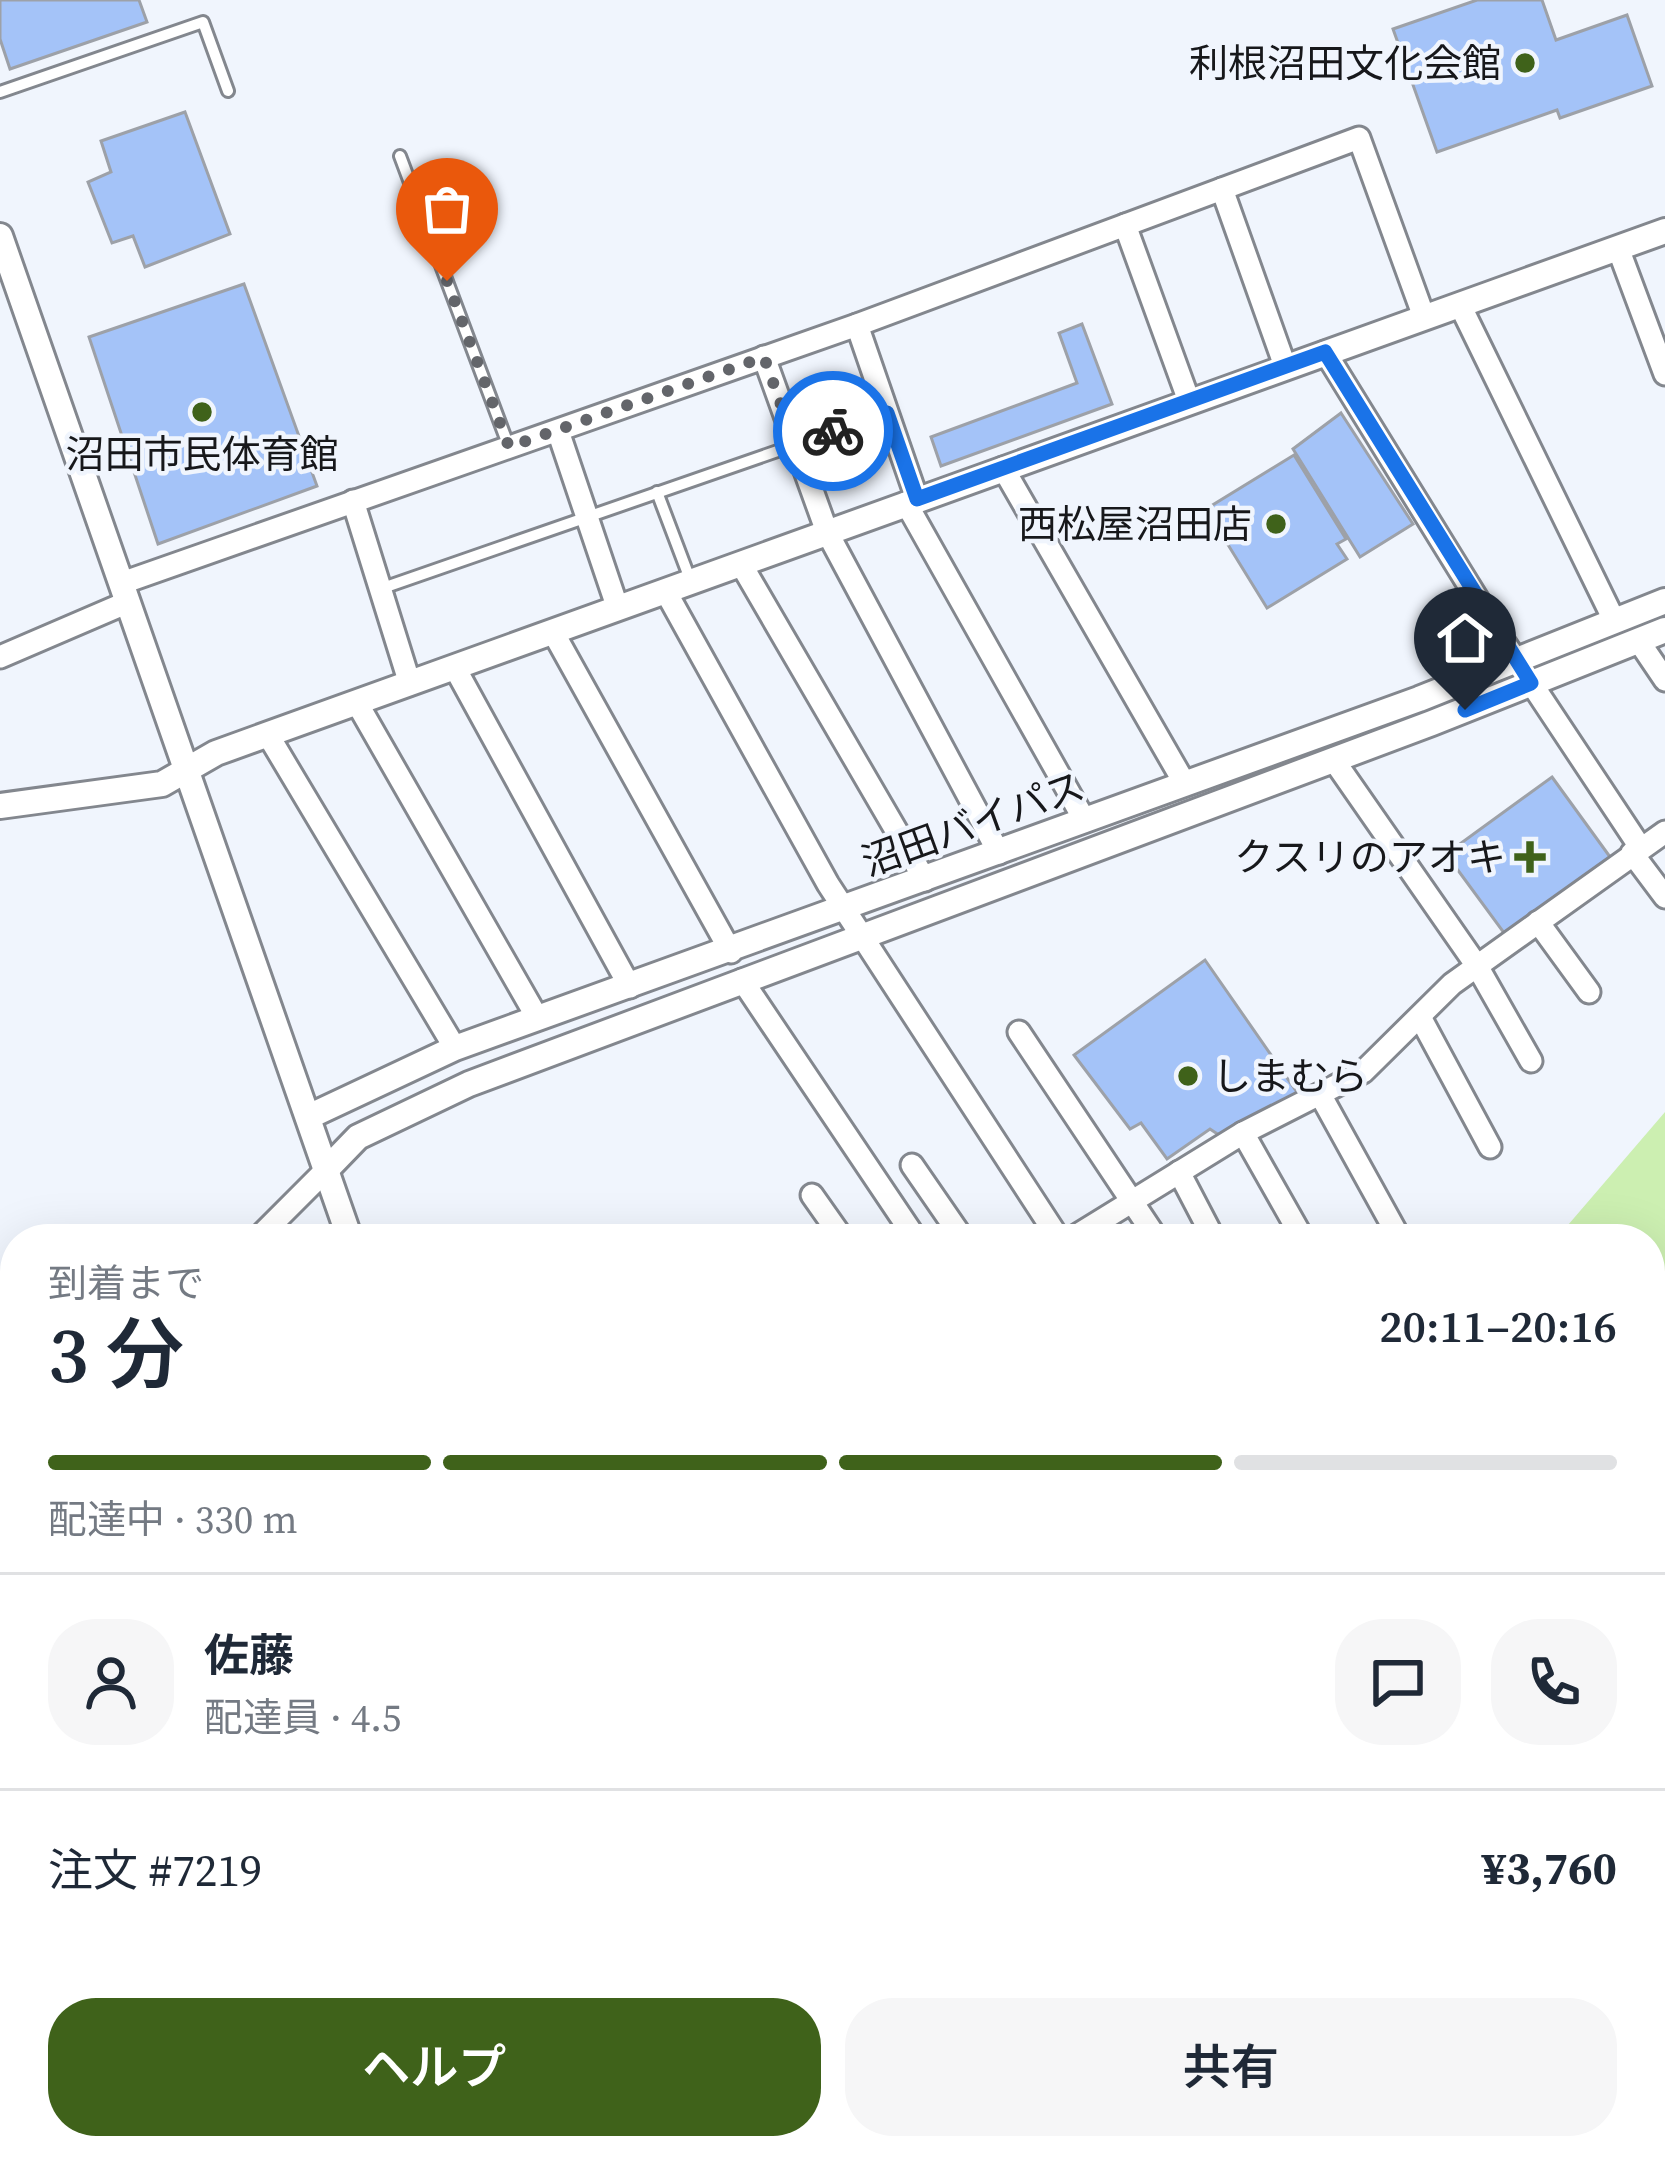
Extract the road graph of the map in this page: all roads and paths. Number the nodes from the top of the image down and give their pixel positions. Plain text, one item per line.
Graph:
1 (228, 91) dead end
2 (0, 92) edge
3 (400, 156) dead end
4 (1222, 189) junction
5 (1125, 225) junction
6 (1665, 230) edge
7 (0, 236) edge
8 (1618, 248) junction
9 (1460, 304) junction
10 (1424, 317) junction
11 (857, 325) junction
12 (1325, 352) junction
13 (764, 357) junction
14 (1285, 366) junction
15 (1665, 374) edge
16 (1189, 401) junction
17 (887, 413) junction
18 (558, 430) junction
19 (795, 444) junction
20 (509, 447) junction
21 (1003, 468) junction
22 (658, 492) junction
23 (353, 501) junction
24 (911, 501) junction
25 (587, 517) junction
26 (827, 532) junction
27 (741, 564) junction
28 (691, 582) junction
29 (380, 589) junction
30 (666, 592) junction
31 (125, 593) junction
32 (1665, 602) edge
33 (618, 609) junction
34 (1614, 620) junction
35 (1665, 630) edge
36 (554, 632) junction
37 (1638, 640) junction
38 (0, 657) edge
39 (1515, 660) junction
40 (455, 668) junction
41 (1665, 680) edge
42 (1531, 683) junction
43 (410, 684) junction
44 (357, 703) junction
45 (268, 734) junction
46 (1333, 759) junction
47 (184, 767) junction
48 (1185, 784) junction
49 (0, 806) edge
50 (1085, 821) junction
51 (1665, 832) edge
52 (1636, 850) junction
53 (999, 853) junction
54 (925, 880) junction
55 (1665, 897) edge
56 (844, 910) junction
57 (1538, 922) junction
58 (861, 935) junction
59 (731, 952) junction
60 (1477, 966) junction
61 (742, 980) junction
62 (629, 987) junction
63 (1589, 992) dead end
64 (1420, 1017) junction
65 (538, 1019) junction
66 (1019, 1032) dead end
67 (455, 1048) junction
68 (1532, 1061) dead end
69 (1321, 1096) junction
70 (308, 1118) junction
71 (1243, 1133) junction
72 (1490, 1147) dead end
73 (912, 1165) dead end
74 (328, 1168) junction
75 (1179, 1172) junction
76 (812, 1195) dead end
77 (1135, 1200) junction
78 (272, 1224) edge
79 (345, 1224) edge
80 (832, 1224) edge
81 (906, 1224) edge
82 (953, 1224) edge
83 (1049, 1224) edge
84 (1096, 1224) edge
85 (1149, 1224) edge
86 (1206, 1224) edge
87 (1295, 1224) edge
88 (1392, 1224) edge

1 - 2 lane
3 - 20 lane
4 - 5 street
4 - 10 street
4 - 14 street
5 - 11 street
5 - 16 street
6 - 8 street
7 - 31 street
8 - 9 street
8 - 15 street
9 - 10 street
9 - 34 street
10 - 12 street
11 - 13 street
11 - 17 street
12 - 14 street
12 - 39 street
13 - 18 street
13 - 19 street
14 - 16 street
16 - 21 street
17 - 19 lane
17 - 24 street
18 - 20 street
18 - 25 street
19 - 22 lane
19 - 26 street
20 - 23 street
21 - 24 street
21 - 48 street
22 - 25 lane
22 - 28 lane
23 - 29 street
23 - 31 street
24 - 26 street
24 - 50 street
25 - 29 lane
25 - 33 street
26 - 27 street
26 - 53 street
27 - 28 street
27 - 54 street
28 - 30 street
29 - 43 street
30 - 33 street
30 - 56 street
31 - 38 street
31 - 47 street
32 - 34 street, 沼田バイパス
33 - 36 street
34 - 39 street, 沼田バイパス
35 - 37 street, 沼田バイパス
36 - 40 street
36 - 59 street
37 - 41 street
37 - 42 street, 沼田バイパス
39 - 42 street
39 - 48 street, 沼田バイパス
40 - 43 street
40 - 62 street
42 - 46 street, 沼田バイパス
42 - 52 street
43 - 44 street
44 - 45 street
44 - 65 street
45 - 47 street
45 - 67 street
46 - 58 street, 沼田バイパス
46 - 60 street
47 - 49 street
47 - 70 street
48 - 50 street, 沼田バイパス
50 - 53 street, 沼田バイパス
51 - 52 street
52 - 55 street
52 - 57 street
53 - 54 street, 沼田バイパス
54 - 56 street, 沼田バイパス
56 - 58 street
56 - 59 street, 沼田バイパス
57 - 60 street
57 - 63 street
58 - 61 street, 沼田バイパス
58 - 83 street
59 - 62 street, 沼田バイパス
60 - 64 street
60 - 68 street
61 - 74 street, 沼田バイパス
61 - 81 street
62 - 65 street, 沼田バイパス
64 - 69 street
64 - 72 street
65 - 67 street, 沼田バイパス
66 - 77 street
67 - 70 street, 沼田バイパス
69 - 71 street
69 - 88 street
70 - 74 street
71 - 75 street
71 - 87 street
73 - 82 street
74 - 78 street
74 - 79 street
75 - 77 street
75 - 86 street
76 - 80 street
77 - 84 street
77 - 85 street

